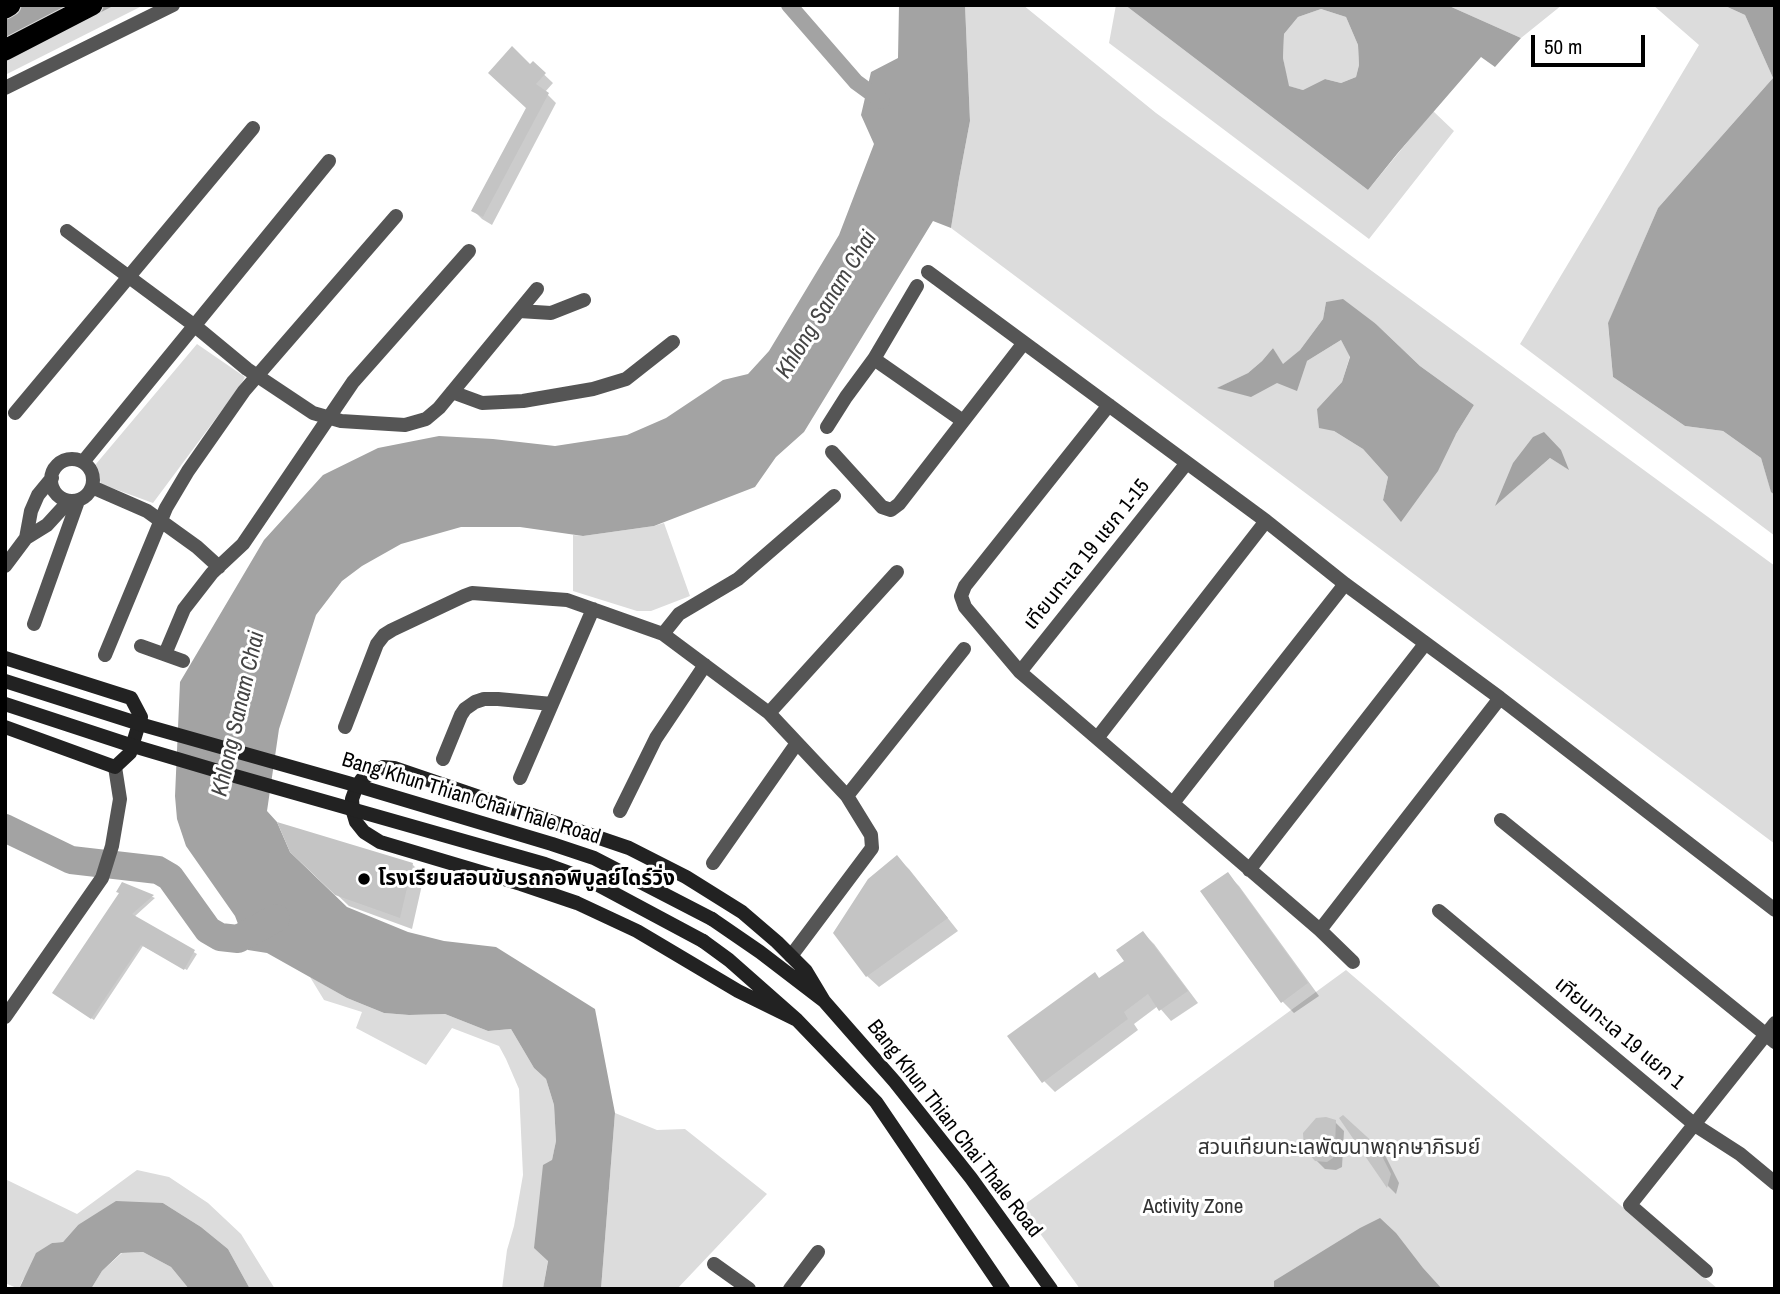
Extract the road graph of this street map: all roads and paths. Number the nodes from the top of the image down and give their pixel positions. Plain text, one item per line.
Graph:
1 (10, 5) edge
2 (92, 5) edge
3 (173, 5) edge
4 (5, 8) edge
5 (5, 50) edge
6 (5, 88) edge
7 (253, 128) dead end
8 (329, 161) dead end
9 (396, 216) dead end
10 (67, 231) dead end
11 (469, 251) dead end
12 (928, 272) dead end
13 (129, 276) junction
14 (917, 286) dead end
15 (537, 289) dead end
16 (584, 300) dead end
17 (519, 311) junction
18 (195, 326) junction
19 (673, 342) dead end
20 (1023, 344) junction
21 (874, 359) junction
22 (257, 376) junction
23 (452, 392) junction
24 (1109, 405) junction
25 (15, 413) dead end
26 (329, 418) junction
27 (963, 421) junction
28 (827, 427) dead end
29 (832, 452) dead end
30 (83, 462) junction
31 (1186, 464) junction
32 (52, 478) junction
33 (92, 488) junction
34 (834, 496) dead end
35 (74, 501) junction
36 (160, 521) junction
37 (1266, 521) junction
38 (26, 538) junction
39 (5, 566) edge
40 (219, 567) junction
41 (897, 572) dead end
42 (1345, 583) junction
43 (593, 609) junction
44 (34, 624) dead end
45 (663, 634) junction
46 (1425, 644) junction
47 (141, 646) dead end
48 (964, 649) dead end
49 (105, 654) dead end
50 (165, 654) junction
51 (5, 658) edge
52 (183, 661) dead end
53 (705, 665) junction
54 (1020, 672) junction
55 (5, 681) edge
56 (1500, 698) junction
57 (5, 704) edge
58 (552, 704) junction
59 (769, 713) junction
60 (5, 727) edge
61 (345, 727) dead end
62 (1098, 737) junction
63 (797, 743) junction
64 (443, 759) dead end
65 (114, 768) junction
66 (520, 778) dead end
67 (847, 796) junction
68 (1173, 803) junction
69 (620, 811) dead end
70 (1501, 820) dead end
71 (713, 863) dead end
72 (1249, 870) junction
73 (1775, 910) edge
74 (1439, 911) dead end
75 (1320, 930) junction
76 (791, 956) junction
77 (1353, 961) dead end
78 (824, 1001) junction
79 (5, 1017) edge
80 (797, 1020) junction
81 (1772, 1033) edge
82 (1695, 1125) junction
83 (1775, 1183) edge
84 (818, 1252) dead end
85 (714, 1264) dead end
86 (1706, 1270) dead end
87 (749, 1289) edge
88 (790, 1289) edge
89 (1003, 1289) edge
90 (1051, 1289) edge

1 - 4 highway
2 - 5 highway
3 - 6 street
7 - 13 street
8 - 18 street
9 - 22 street
10 - 13 street
11 - 26 street
12 - 20 street
13 - 18 street
13 - 25 street
14 - 21 street
15 - 17 street
16 - 17 street
17 - 23 street
18 - 22 street
18 - 30 street
19 - 23 street
20 - 24 street
20 - 27 street
21 - 27 street
21 - 28 street
22 - 26 street
22 - 36 street
23 - 26 street
24 - 31 street
24 - 54 street
26 - 40 street
27 - 29 street
30 - 32 street
30 - 33 street
31 - 37 street
31 - 54 street, เทียนทะเล 19 แยก 1-15
32 - 35 street
32 - 38 street
33 - 35 street
33 - 36 street
34 - 45 street
35 - 38 street
35 - 44 street
36 - 40 street
36 - 49 street
37 - 42 street
37 - 62 street
38 - 39 street
40 - 50 street
41 - 59 street
42 - 46 street
42 - 68 street
43 - 45 street
43 - 58 street
43 - 61 street
45 - 53 street
46 - 56 street
46 - 72 street
47 - 50 street
48 - 67 street
50 - 52 street
51 - 65 main road
53 - 59 street
53 - 69 street
54 - 62 street
55 - 78 main road, Bang Khun Thian Chai Thale Road, bridge
56 - 73 street
56 - 75 street
57 - 80 main road, Bang Khun Thian Chai Thale Road, bridge
58 - 64 street
58 - 66 street
59 - 63 street
60 - 65 main road
62 - 68 street
63 - 67 street
63 - 71 street
65 - 79 street
67 - 76 street
68 - 72 street
70 - 81 street
72 - 75 street
74 - 82 street, เทียนทะเล 19 แยก 1
75 - 77 street
76 - 78 main road
76 - 80 main road
78 - 90 main road, Bang Khun Thian Chai Thale Road
80 - 89 main road, Bang Khun Thian Chai Thale Road
81 - 82 street
82 - 83 street, เทียนทะเล 19 แยก 1
82 - 86 street
84 - 88 street
85 - 87 street

